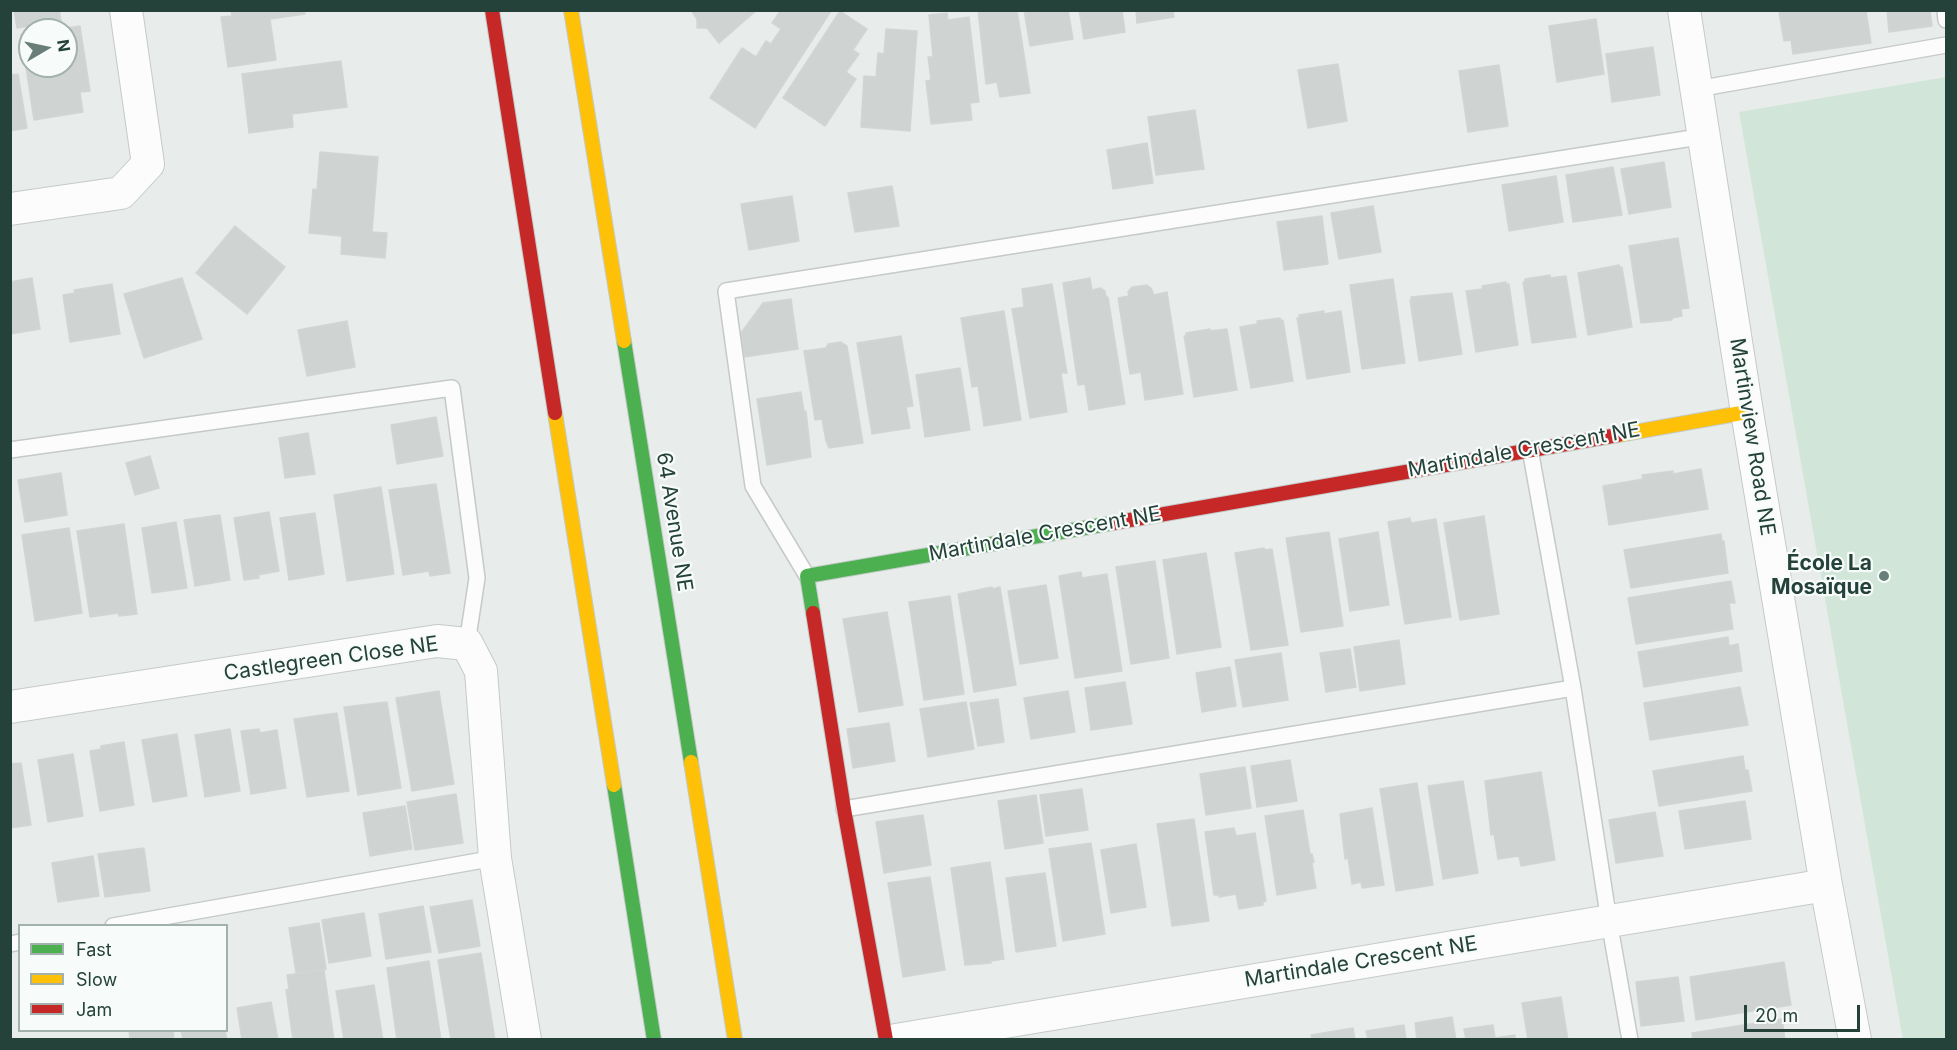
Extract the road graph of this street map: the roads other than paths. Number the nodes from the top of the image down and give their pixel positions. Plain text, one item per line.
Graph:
1 (126, 10) edge
2 (492, 10) edge
3 (571, 10) edge
4 (1684, 10) edge
5 (1945, 10) edge
6 (1947, 20) edge
7 (1947, 45) edge
8 (1697, 89) junction
9 (1705, 136) junction
10 (10, 209) edge
11 (1747, 412) junction
12 (1530, 449) junction
13 (10, 450) edge
14 (807, 576) junction
15 (467, 644) junction
16 (1573, 688) junction
17 (10, 706) edge
18 (844, 809) junction
19 (495, 858) junction
20 (1826, 885) junction
21 (1609, 921) junction
22 (124, 924) edge
23 (525, 1040) edge
24 (654, 1040) edge
25 (735, 1040) edge
26 (886, 1040) edge
27 (896, 1040) edge
28 (1630, 1040) edge
29 (1855, 1040) edge

1 - 10 street
2 - 24 main road
3 - 25 main road, 64 Avenue NE
4 - 8 street, Martinview Road NE
5 - 6 lane
7 - 8 lane
8 - 9 street, Martinview Road NE
9 - 11 street, Martinview Road NE
9 - 14 lane
11 - 12 main road, Martindale Crescent NE
11 - 20 street, Martinview Road NE
12 - 14 main road, Martindale Crescent NE
12 - 16 lane
13 - 15 lane
14 - 18 main road
15 - 17 street, Castlegreen Close NE
15 - 19 street, Castlegreen Close NE
16 - 18 lane
16 - 21 lane
18 - 26 main road
19 - 22 lane
19 - 23 street, Castlegreen Close NE
20 - 21 street, Martindale Crescent NE
20 - 29 street, Martinview Road NE
21 - 27 street, Martindale Crescent NE
21 - 28 lane

